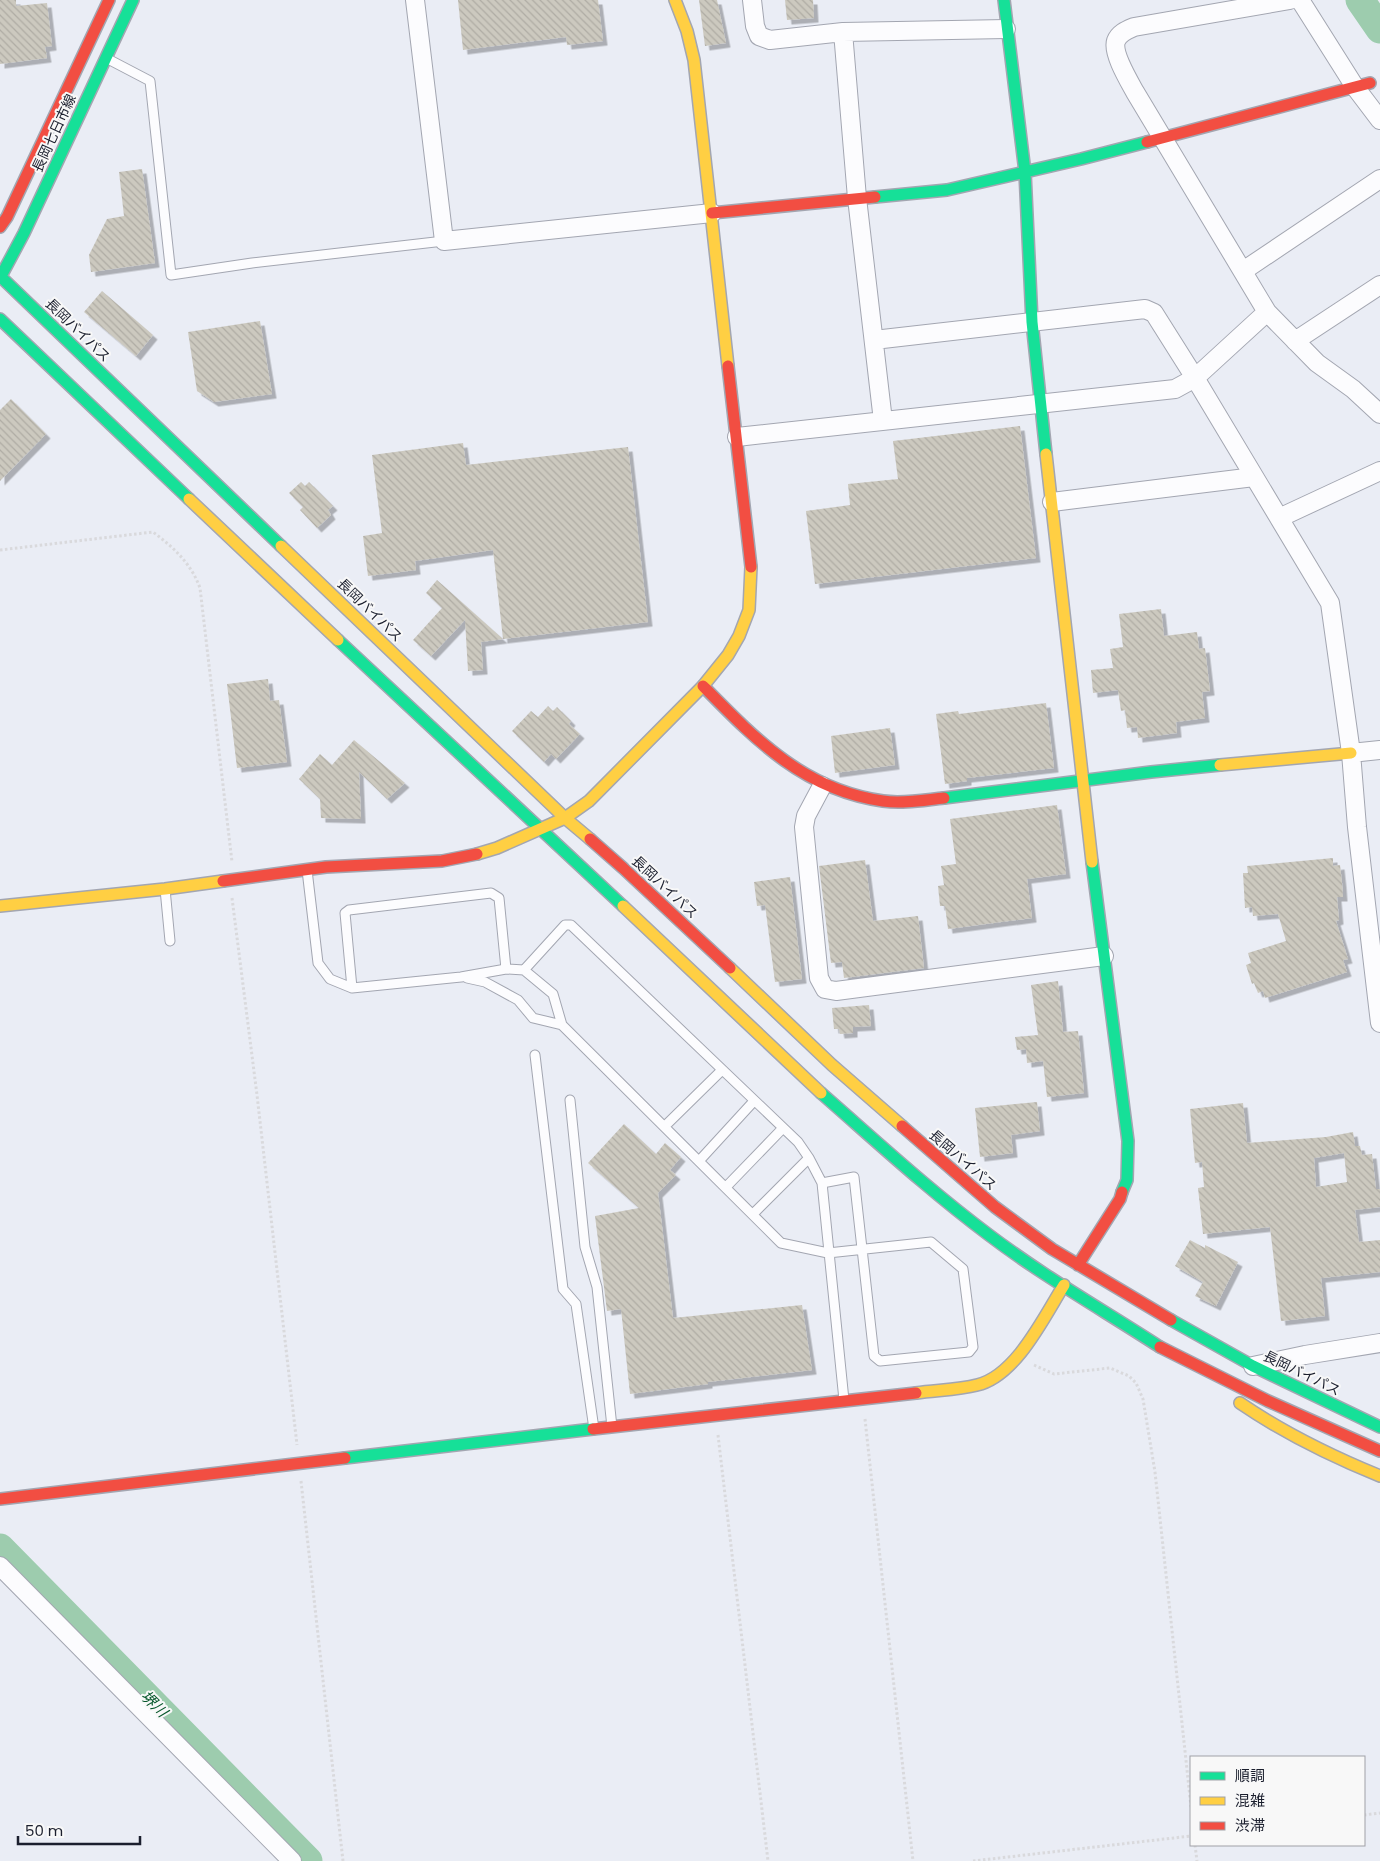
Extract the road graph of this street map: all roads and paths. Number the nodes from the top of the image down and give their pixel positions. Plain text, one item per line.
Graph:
1 (109, 0) edge
2 (133, 0) edge
3 (415, 0) edge
4 (675, 0) edge
5 (752, 0) edge
6 (1004, 0) edge
7 (1290, 0) edge
8 (1300, 0) edge
9 (1006, 29) junction
10 (843, 32) junction
11 (105, 58) junction
12 (1368, 83) edge
13 (1380, 120) edge
14 (1162, 137) junction
15 (1025, 172) junction
16 (1380, 179) edge
17 (857, 198) junction
18 (712, 213) junction
19 (0, 227) edge
20 (444, 241) junction
21 (1243, 271) junction
22 (0, 277) edge
23 (1380, 285) edge
24 (1267, 312) junction
25 (0, 319) edge
26 (1032, 322) junction
27 (874, 340) junction
28 (1295, 341) junction
29 (1195, 378) junction
30 (1042, 404) junction
31 (1377, 404) edge
32 (883, 421) junction
33 (737, 437) junction
34 (1380, 471) edge
35 (1254, 477) junction
36 (1052, 502) junction
37 (1279, 518) junction
38 (0, 550) edge
39 (703, 686) junction
40 (1380, 750) edge
41 (1351, 754) junction
42 (1082, 781) junction
43 (822, 786) junction
44 (565, 818) junction
45 (541, 828) junction
46 (307, 869) junction
47 (230, 879) junction
48 (165, 889) junction
49 (0, 906) edge
50 (170, 941) dead end
51 (1104, 956) junction
52 (506, 969) junction
53 (524, 970) junction
54 (460, 977) junction
55 (352, 988) junction
56 (1380, 1022) edge
57 (562, 1025) junction
58 (535, 1054) dead end
59 (722, 1070) junction
60 (570, 1100) dead end
61 (754, 1101) junction
62 (665, 1126) junction
63 (783, 1128) junction
64 (809, 1158) junction
65 (699, 1161) junction
66 (822, 1183) junction
67 (726, 1187) junction
68 (752, 1214) junction
69 (862, 1250) junction
70 (828, 1253) junction
71 (1078, 1265) junction
72 (1064, 1285) junction
73 (1380, 1343) edge
74 (1162, 1348) junction
75 (1018, 1355) junction
76 (1253, 1366) junction
77 (1335, 1392) dead end
78 (863, 1400) junction
79 (845, 1402) junction
80 (715, 1416) junction
81 (612, 1427) junction
82 (1380, 1427) edge
83 (594, 1430) junction
84 (1380, 1451) edge
85 (300, 1464) junction
86 (1380, 1476) edge
87 (0, 1499) edge
88 (0, 1566) edge
89 (1190, 1798) edge
90 (1380, 1813) edge
91 (1365, 1815) edge
92 (1190, 1836) edge
93 (1195, 1846) edge
94 (292, 1861) edge
95 (343, 1861) edge
96 (768, 1861) edge
97 (913, 1861) edge
98 (974, 1861) edge
99 (1197, 1861) edge

1 - 19 main road, 長岡七日市線
2 - 11 main road, 長岡七日市線
3 - 20 street
4 - 18 main road
5 - 10 street
6 - 9 main road
7 - 14 street
8 - 12 street
9 - 10 street
9 - 15 main road
10 - 17 street
11 - 20 lane
11 - 22 main road, 長岡七日市線
12 - 13 street
12 - 14 main road
14 - 15 main road
14 - 21 street
15 - 17 main road
15 - 26 main road
16 - 21 street
17 - 18 main road
17 - 27 street
18 - 20 street
18 - 33 main road
21 - 24 street
22 - 44 main road, 長岡バイパス
23 - 28 street
24 - 28 street
24 - 29 street
25 - 45 main road
26 - 27 street
26 - 29 street
26 - 30 main road
27 - 32 street
28 - 31 street
29 - 30 street
29 - 35 street
30 - 32 street
30 - 36 main road
32 - 33 street
33 - 39 main road
34 - 37 street
35 - 36 street
35 - 37 street
36 - 42 main road
37 - 41 street
38 - 47 path
39 - 43 main road
39 - 44 main road
40 - 41 street
41 - 42 main road
41 - 56 street
42 - 43 main road
42 - 51 main road
43 - 51 street
44 - 45 main road
44 - 71 main road, 長岡バイパス
45 - 46 main road
45 - 72 main road
46 - 47 main road
46 - 55 lane
47 - 48 main road
47 - 85 path
48 - 49 main road
48 - 50 lane
51 - 71 main road
52 - 53 lane
52 - 54 lane
52 - 55 lane
53 - 57 lane
53 - 59 lane
54 - 55 lane
54 - 57 lane
57 - 62 lane
58 - 83 lane
59 - 61 lane
59 - 62 lane
60 - 81 lane
61 - 63 lane
61 - 65 lane
62 - 65 lane
63 - 64 lane
63 - 67 lane
64 - 66 lane
64 - 68 lane
65 - 67 lane
66 - 69 lane
66 - 70 lane
67 - 68 lane
68 - 70 lane
69 - 69 lane
69 - 70 lane
70 - 79 lane
71 - 72 street
71 - 76 main road, 長岡バイパス
72 - 74 main road
72 - 75 main road
73 - 76 street
74 - 84 main road
74 - 86 main road
75 - 78 main road
75 - 89 path
76 - 77 main road
76 - 82 main road, 長岡バイパス
78 - 79 main road
78 - 97 path
79 - 80 main road
80 - 81 main road
80 - 96 path
81 - 83 main road
83 - 85 main road
85 - 87 main road
85 - 95 path
88 - 94 street
90 - 91 path
92 - 98 path
93 - 99 path

